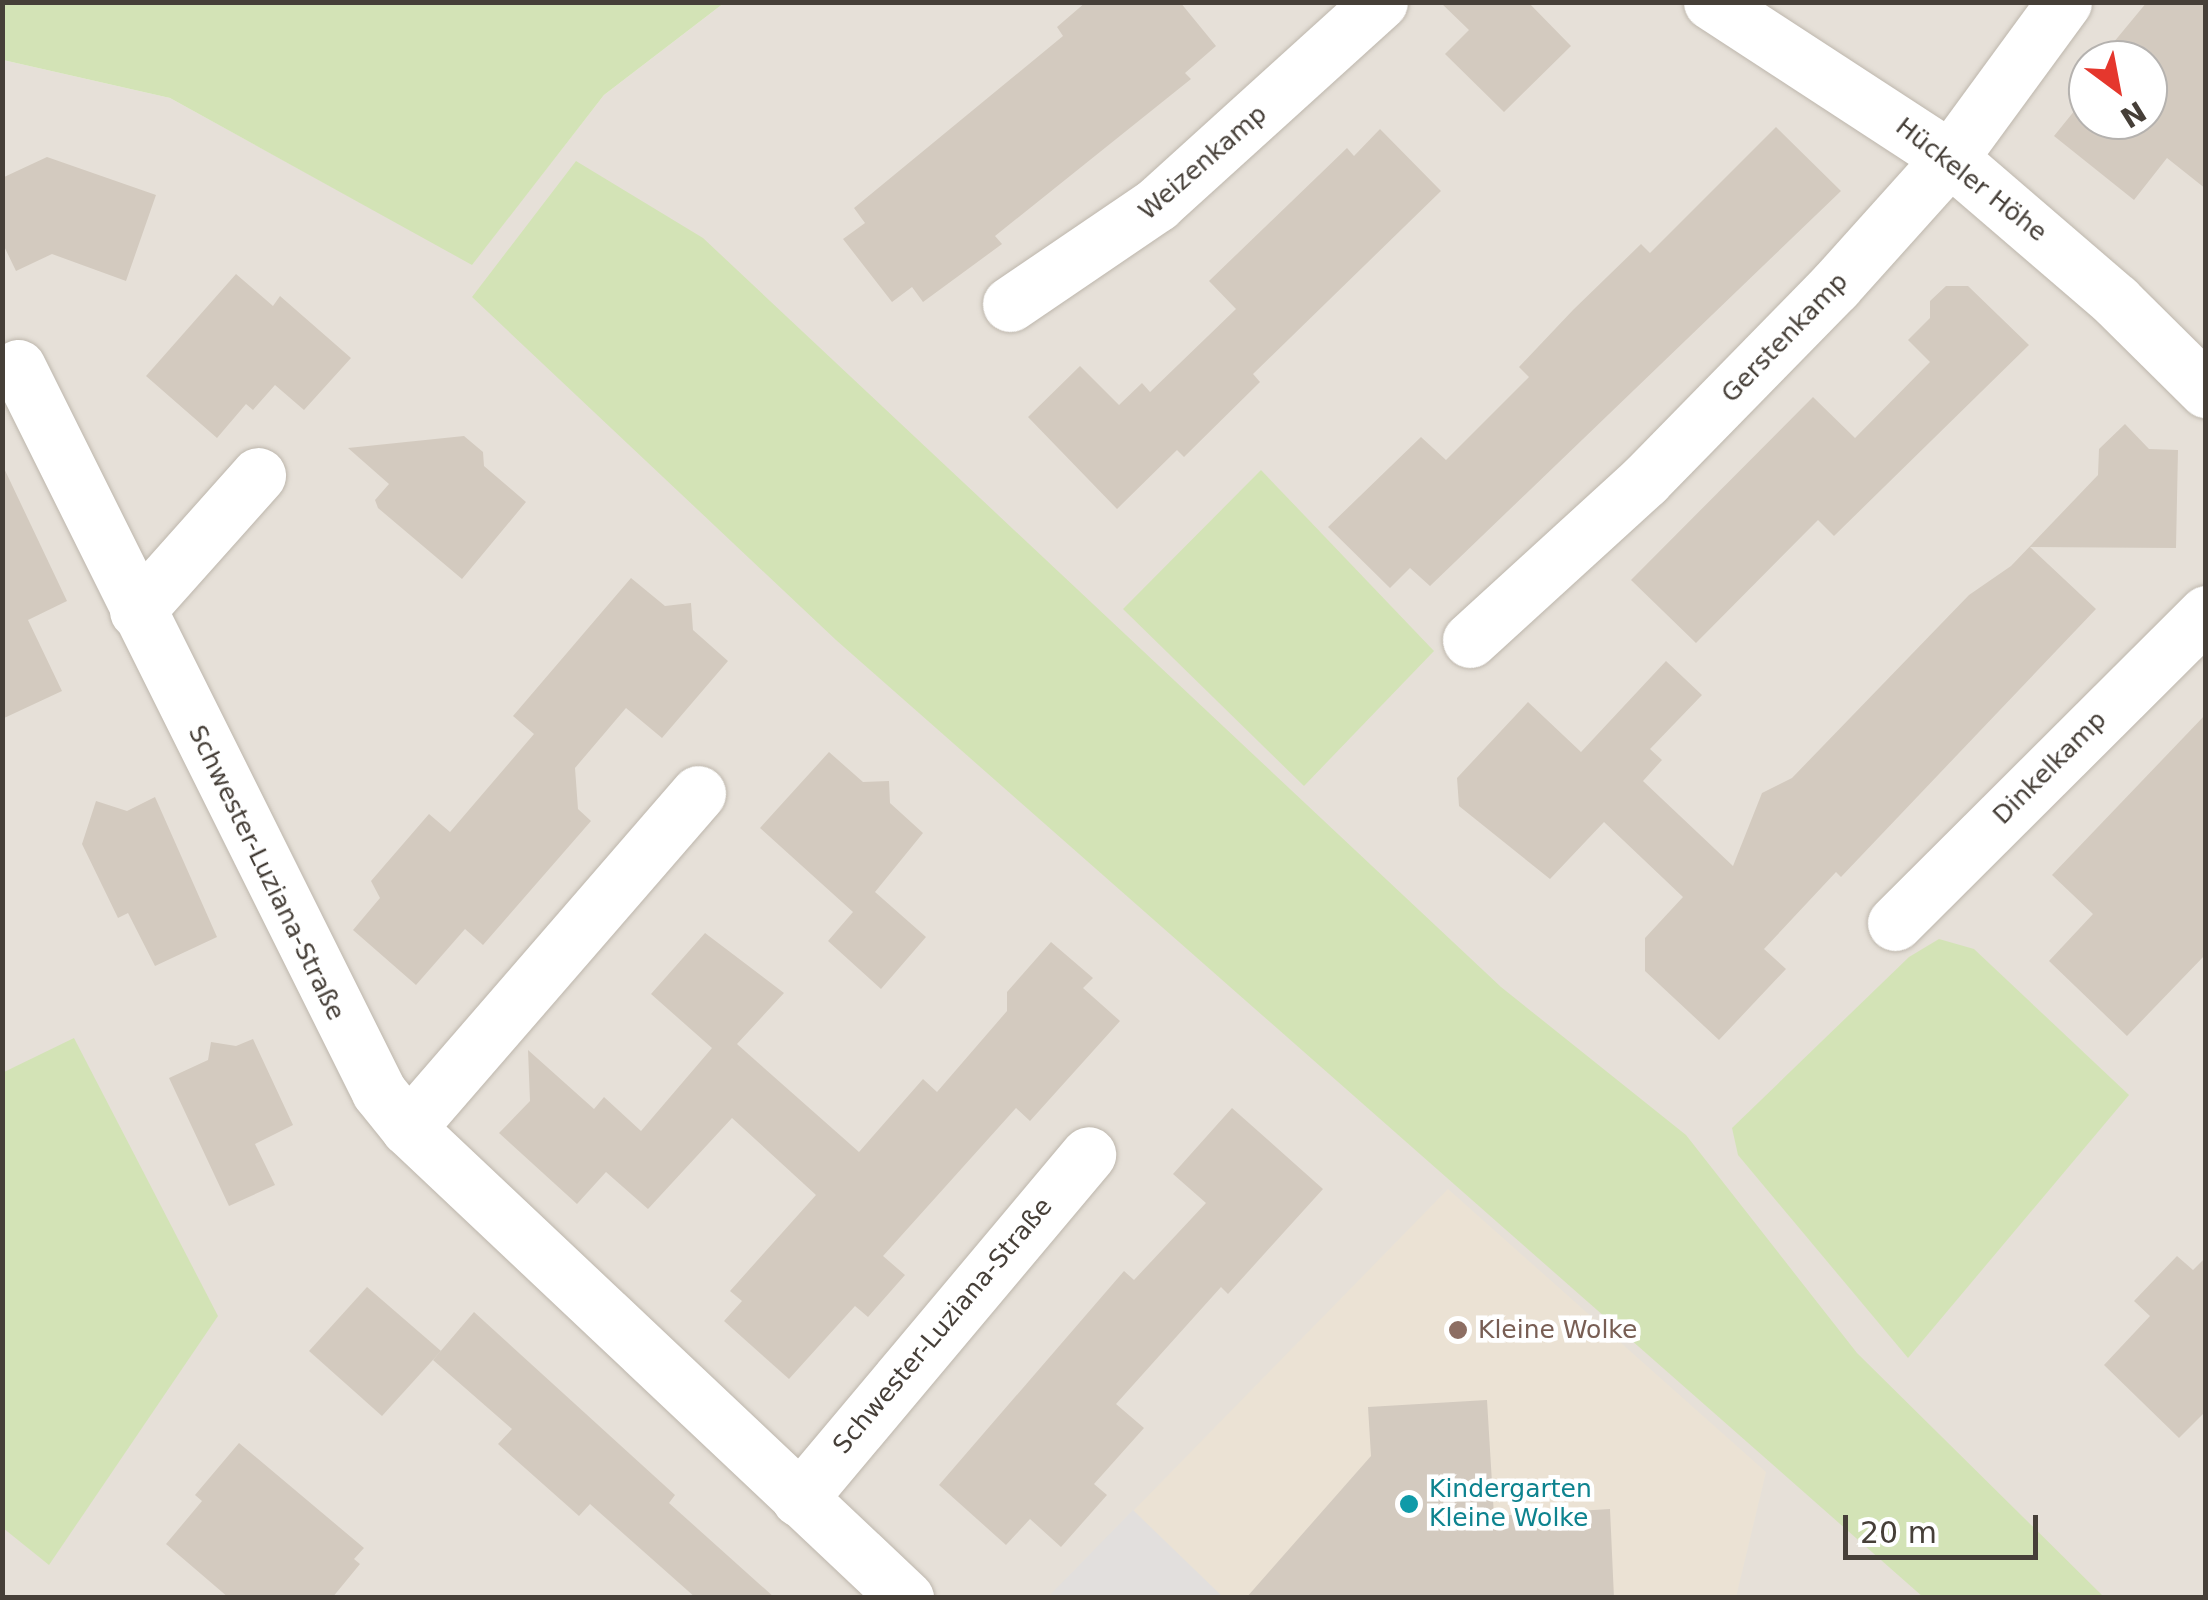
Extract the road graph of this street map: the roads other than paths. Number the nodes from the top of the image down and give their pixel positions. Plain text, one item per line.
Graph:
1 (1380, 2) edge
2 (1712, 2) edge
3 (2064, 2) edge
4 (1950, 158) junction
5 (1010, 304) dead end
6 (18, 367) dead end
7 (2206, 390) edge
8 (258, 475) dead end
9 (137, 611) junction
10 (2206, 613) edge
11 (1470, 640) dead end
12 (698, 793) dead end
13 (1895, 923) dead end
14 (408, 1128) junction
15 (1088, 1154) dead end
16 (799, 1499) junction
17 (906, 1598) edge

1 - 5 street, Weizenkamp
2 - 4 street, Hückeler Höhe
3 - 4 street, Gerstenkamp
4 - 7 street, Hückeler Höhe
4 - 11 street, Gerstenkamp
6 - 9 street, Schwester-Luziana-Straße
8 - 9 street
9 - 14 street, Schwester-Luziana-Straße
10 - 13 street, Dinkelkamp
12 - 14 street
14 - 16 street, Schwester-Luziana-Straße
15 - 16 street, Schwester-Luziana-Straße
16 - 17 street, Schwester-Luziana-Straße

